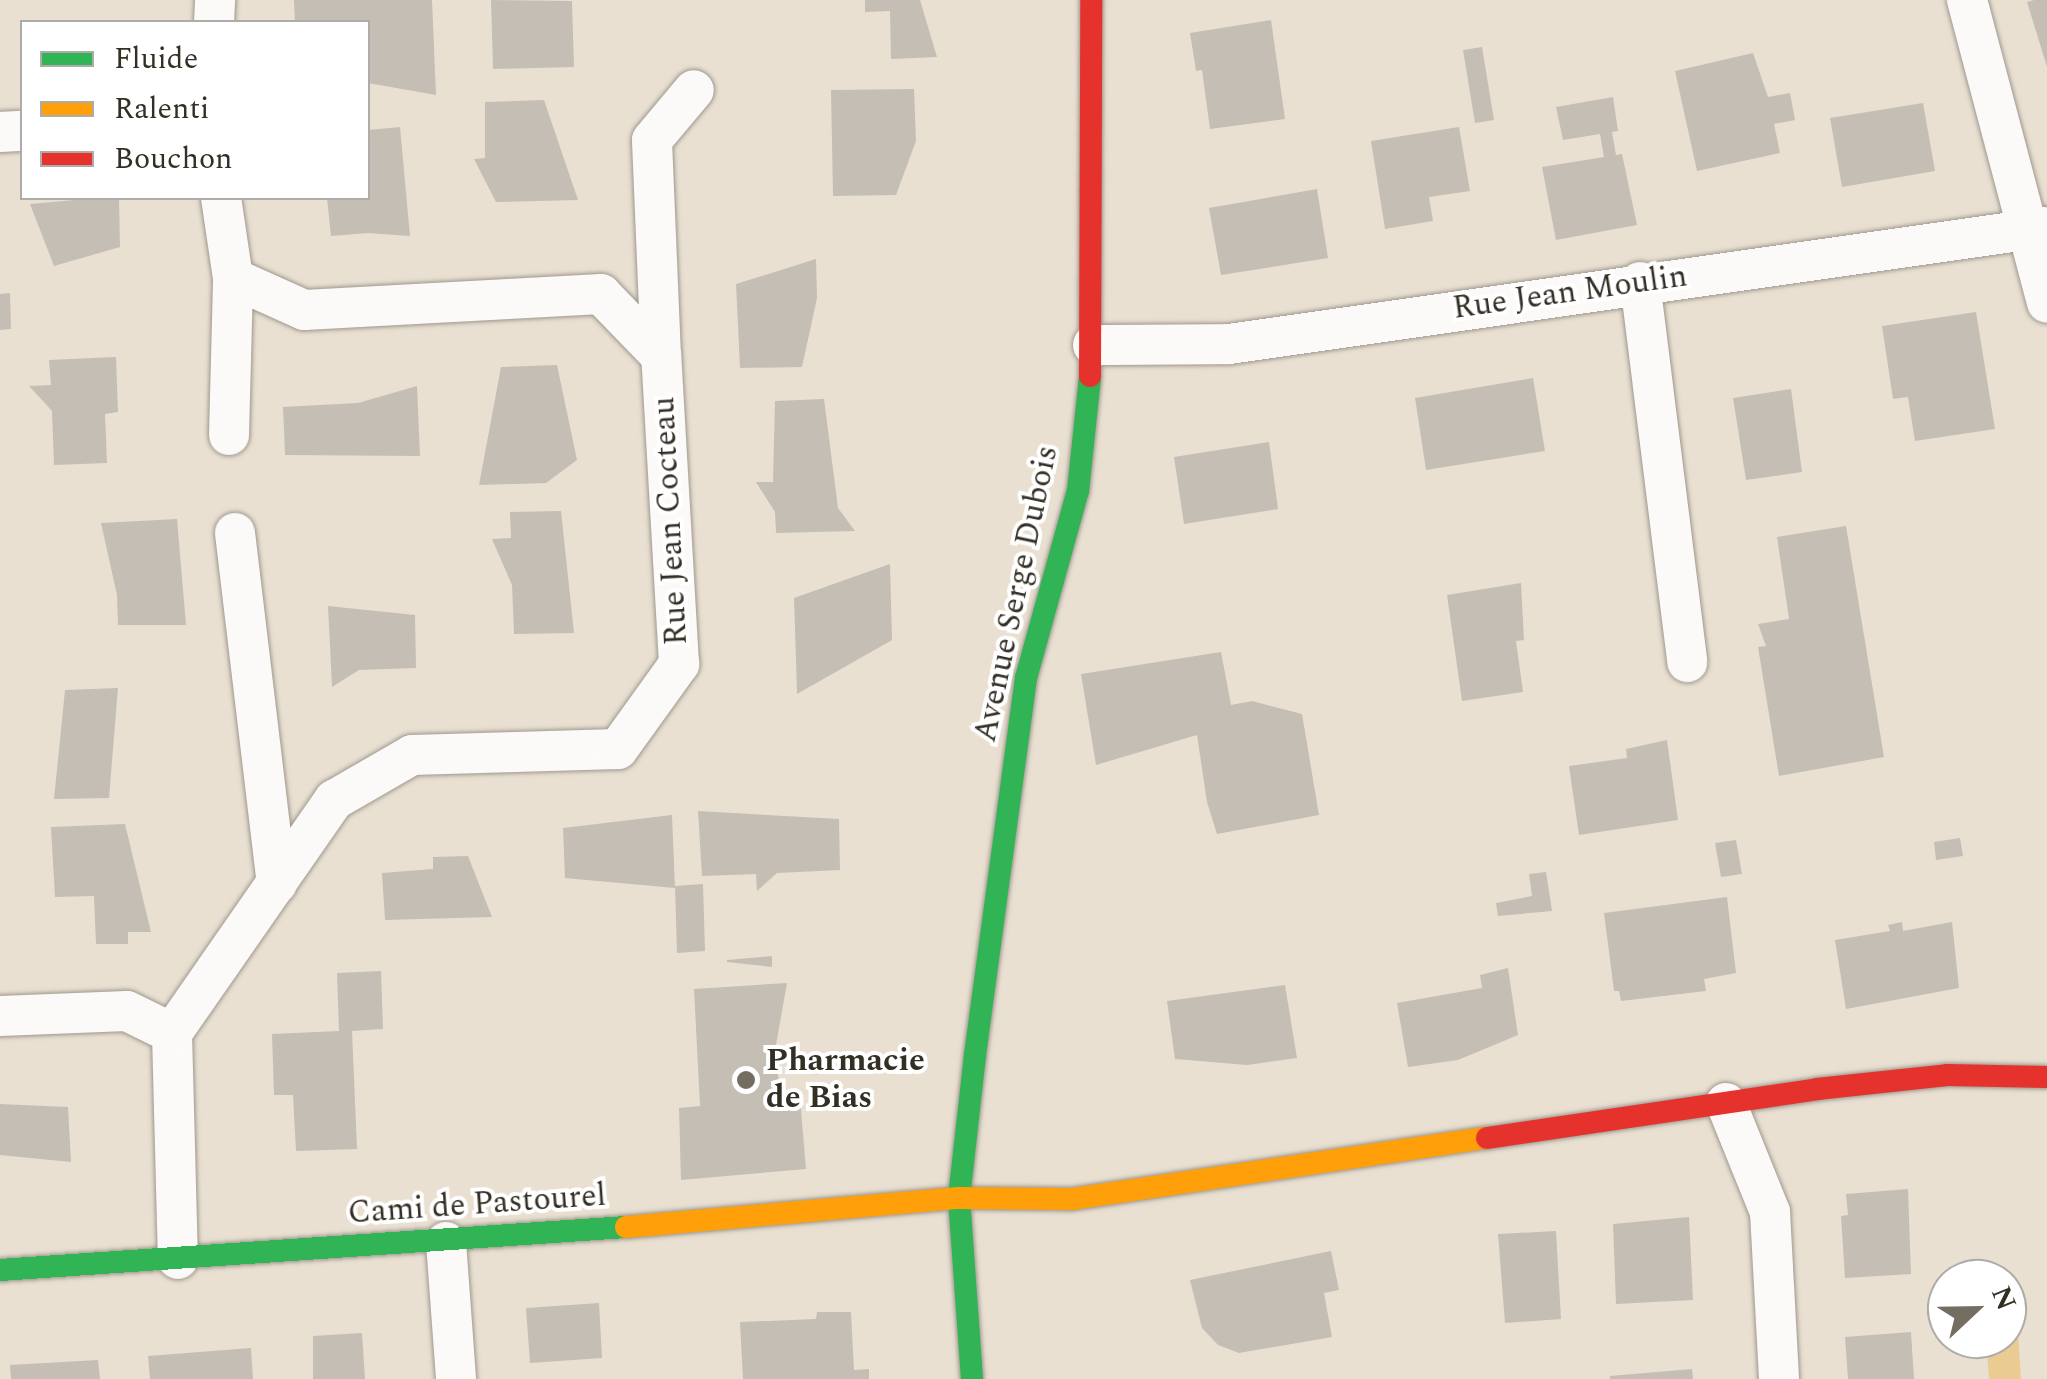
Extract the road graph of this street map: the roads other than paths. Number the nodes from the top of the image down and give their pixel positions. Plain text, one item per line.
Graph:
1 (1091, 0) edge
2 (1967, 0) edge
3 (694, 90) dead end
4 (221, 200) edge
5 (2038, 229) edge
6 (233, 278) junction
7 (1640, 282) junction
8 (2047, 303) edge
9 (1093, 345) junction
10 (661, 356) junction
11 (229, 435) dead end
12 (235, 533) dead end
13 (1687, 662) dead end
14 (277, 883) junction
15 (0, 1016) edge
16 (172, 1034) junction
17 (2047, 1077) edge
18 (1726, 1102) junction
19 (959, 1198) junction
20 (446, 1242) junction
21 (178, 1259) junction
22 (0, 1270) edge
23 (456, 1379) edge
24 (972, 1379) edge
25 (1779, 1379) edge

1 - 9 street, Avenue Serge Dubois
2 - 5 street
3 - 10 street, Rue Jean Cocteau
4 - 6 street
5 - 7 street, Rue Jean Moulin
5 - 8 street
6 - 10 street, Rue Jean Cocteau
6 - 11 street
7 - 9 street, Rue Jean Moulin
7 - 13 street
9 - 19 street, Avenue Serge Dubois
10 - 14 street, Rue Jean Cocteau
12 - 14 street
14 - 16 street, Rue Jean Cocteau
15 - 16 street
16 - 21 street
17 - 18 street, Cami de Pastourel
18 - 19 street, Cami de Pastourel
18 - 25 street
19 - 20 street, Cami de Pastourel
19 - 24 street, Avenue Serge Dubois
20 - 21 street, Cami de Pastourel
20 - 23 street
21 - 22 street, Cami de Pastourel

